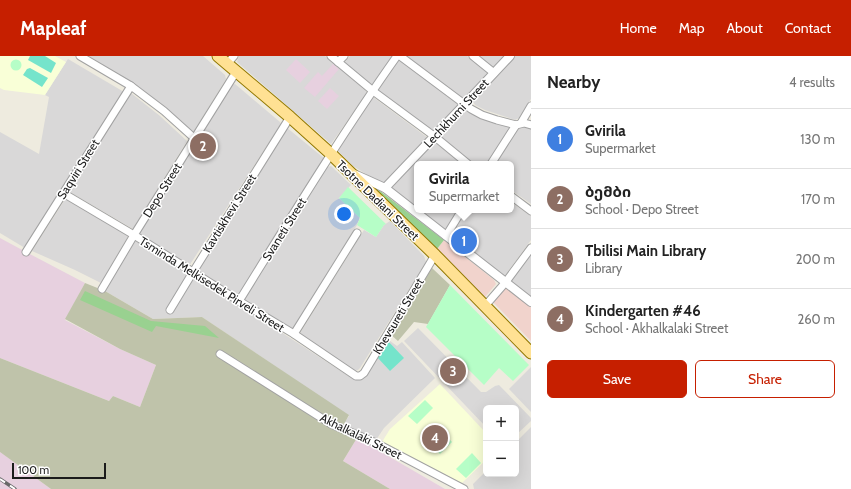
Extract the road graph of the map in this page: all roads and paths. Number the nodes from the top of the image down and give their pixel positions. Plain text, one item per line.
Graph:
1 (80, 56) edge
2 (218, 56) edge
3 (331, 56) edge
4 (398, 56) edge
5 (473, 56) edge
6 (510, 56) edge
7 (341, 58) edge
8 (231, 60) edge
9 (236, 72) junction
10 (494, 73) junction
11 (131, 86) junction
12 (373, 91) junction
13 (464, 104) junction
14 (531, 106) edge
15 (290, 117) junction
16 (518, 124) junction
17 (531, 125) edge
18 (434, 136) junction
19 (194, 138) junction
20 (331, 154) junction
21 (464, 161) edge
22 (493, 161) edge
23 (347, 170) junction
24 (385, 188) junction
25 (63, 193) junction
26 (514, 198) edge
27 (414, 211) edge
28 (531, 211) edge
29 (417, 213) edge
30 (460, 213) edge
31 (357, 233) dead end
32 (134, 235) junction
33 (446, 236) junction
34 (531, 248) edge
35 (26, 252) dead end
36 (434, 256) junction
37 (193, 272) junction
38 (505, 282) junction
39 (102, 289) dead end
40 (239, 301) junction
41 (531, 302) edge
42 (485, 306) junction
43 (170, 310) dead end
44 (294, 334) junction
45 (531, 353) edge
46 (220, 354) dead end
47 (360, 376) joint
48 (464, 489) edge

1 - 11 street
2 - 8 main road, Tsotne Dadiani Street
3 - 7 street
4 - 12 street
4 - 13 street
5 - 10 street
6 - 10 street, Lechkhumi Street
7 - 12 street
8 - 9 main road, Tsotne Dadiani Street
9 - 15 main road, Tsotne Dadiani Street
9 - 19 street, Depo Street
10 - 13 street, Lechkhumi Street
11 - 19 street
11 - 25 street, Saqviri Street
12 - 18 street
12 - 20 street
13 - 16 street
13 - 18 street, Lechkhumi Street
14 - 16 street
15 - 20 main road, Tsotne Dadiani Street
15 - 37 street, Kavtiskhevi Street
16 - 17 street
16 - 22 street
18 - 21 street
18 - 24 street, Lechkhumi Street
19 - 32 street, Depo Street
20 - 23 main road, Tsotne Dadiani Street
20 - 40 street
23 - 24 street
23 - 36 main road, Tsotne Dadiani Street
24 - 27 street
25 - 32 street, Tsminda Melkisedek Pirveli Street
25 - 35 street, Saqviri Street
26 - 28 street
29 - 33 street
30 - 33 street
31 - 44 street
32 - 37 street, Tsminda Melkisedek Pirveli Street
32 - 39 street, Depo Street
33 - 38 street
34 - 38 street
36 - 42 main road, Tsotne Dadiani Street
36 - 47 street, Khevsureti Street
37 - 40 street, Tsminda Melkisedek Pirveli Street
37 - 43 street, Kavtiskhevi Street
38 - 41 street
38 - 42 street
40 - 44 street, Tsminda Melkisedek Pirveli Street
42 - 45 main road, Tsotne Dadiani Street
44 - 47 street, Tsminda Melkisedek Pirveli Street
46 - 48 street, Akhalkalaki Street

